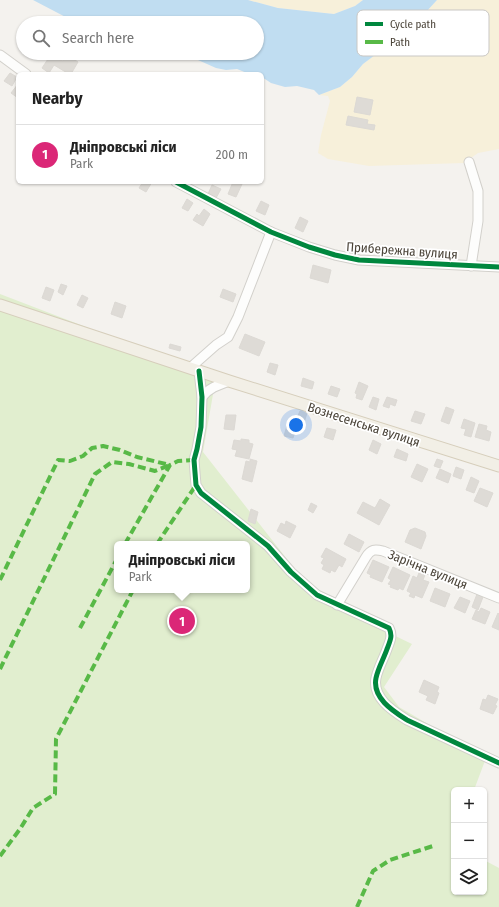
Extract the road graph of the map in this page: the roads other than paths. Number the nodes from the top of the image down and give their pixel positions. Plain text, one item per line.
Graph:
1 (0, 55) edge
2 (23, 72) edge
3 (469, 162) dead end
4 (180, 184) edge
5 (271, 232) junction
6 (471, 266) junction
7 (499, 268) edge
8 (0, 305) edge
9 (195, 369) junction
10 (229, 381) junction
11 (202, 397) junction
12 (499, 466) edge
13 (499, 598) edge
14 (337, 605) junction
15 (499, 763) edge

1 - 2 street
3 - 6 street
4 - 5 street, Прибережна вулиця
5 - 6 street, Прибережна вулиця
5 - 9 street
6 - 7 street, Прибережна вулиця
8 - 9 main road, Вознесенська вулиця
9 - 10 main road, Вознесенська вулиця
9 - 11 street
10 - 11 street
10 - 12 main road, Вознесенська вулиця
11 - 14 street
13 - 14 street, Зарічна вулиця
14 - 15 street

